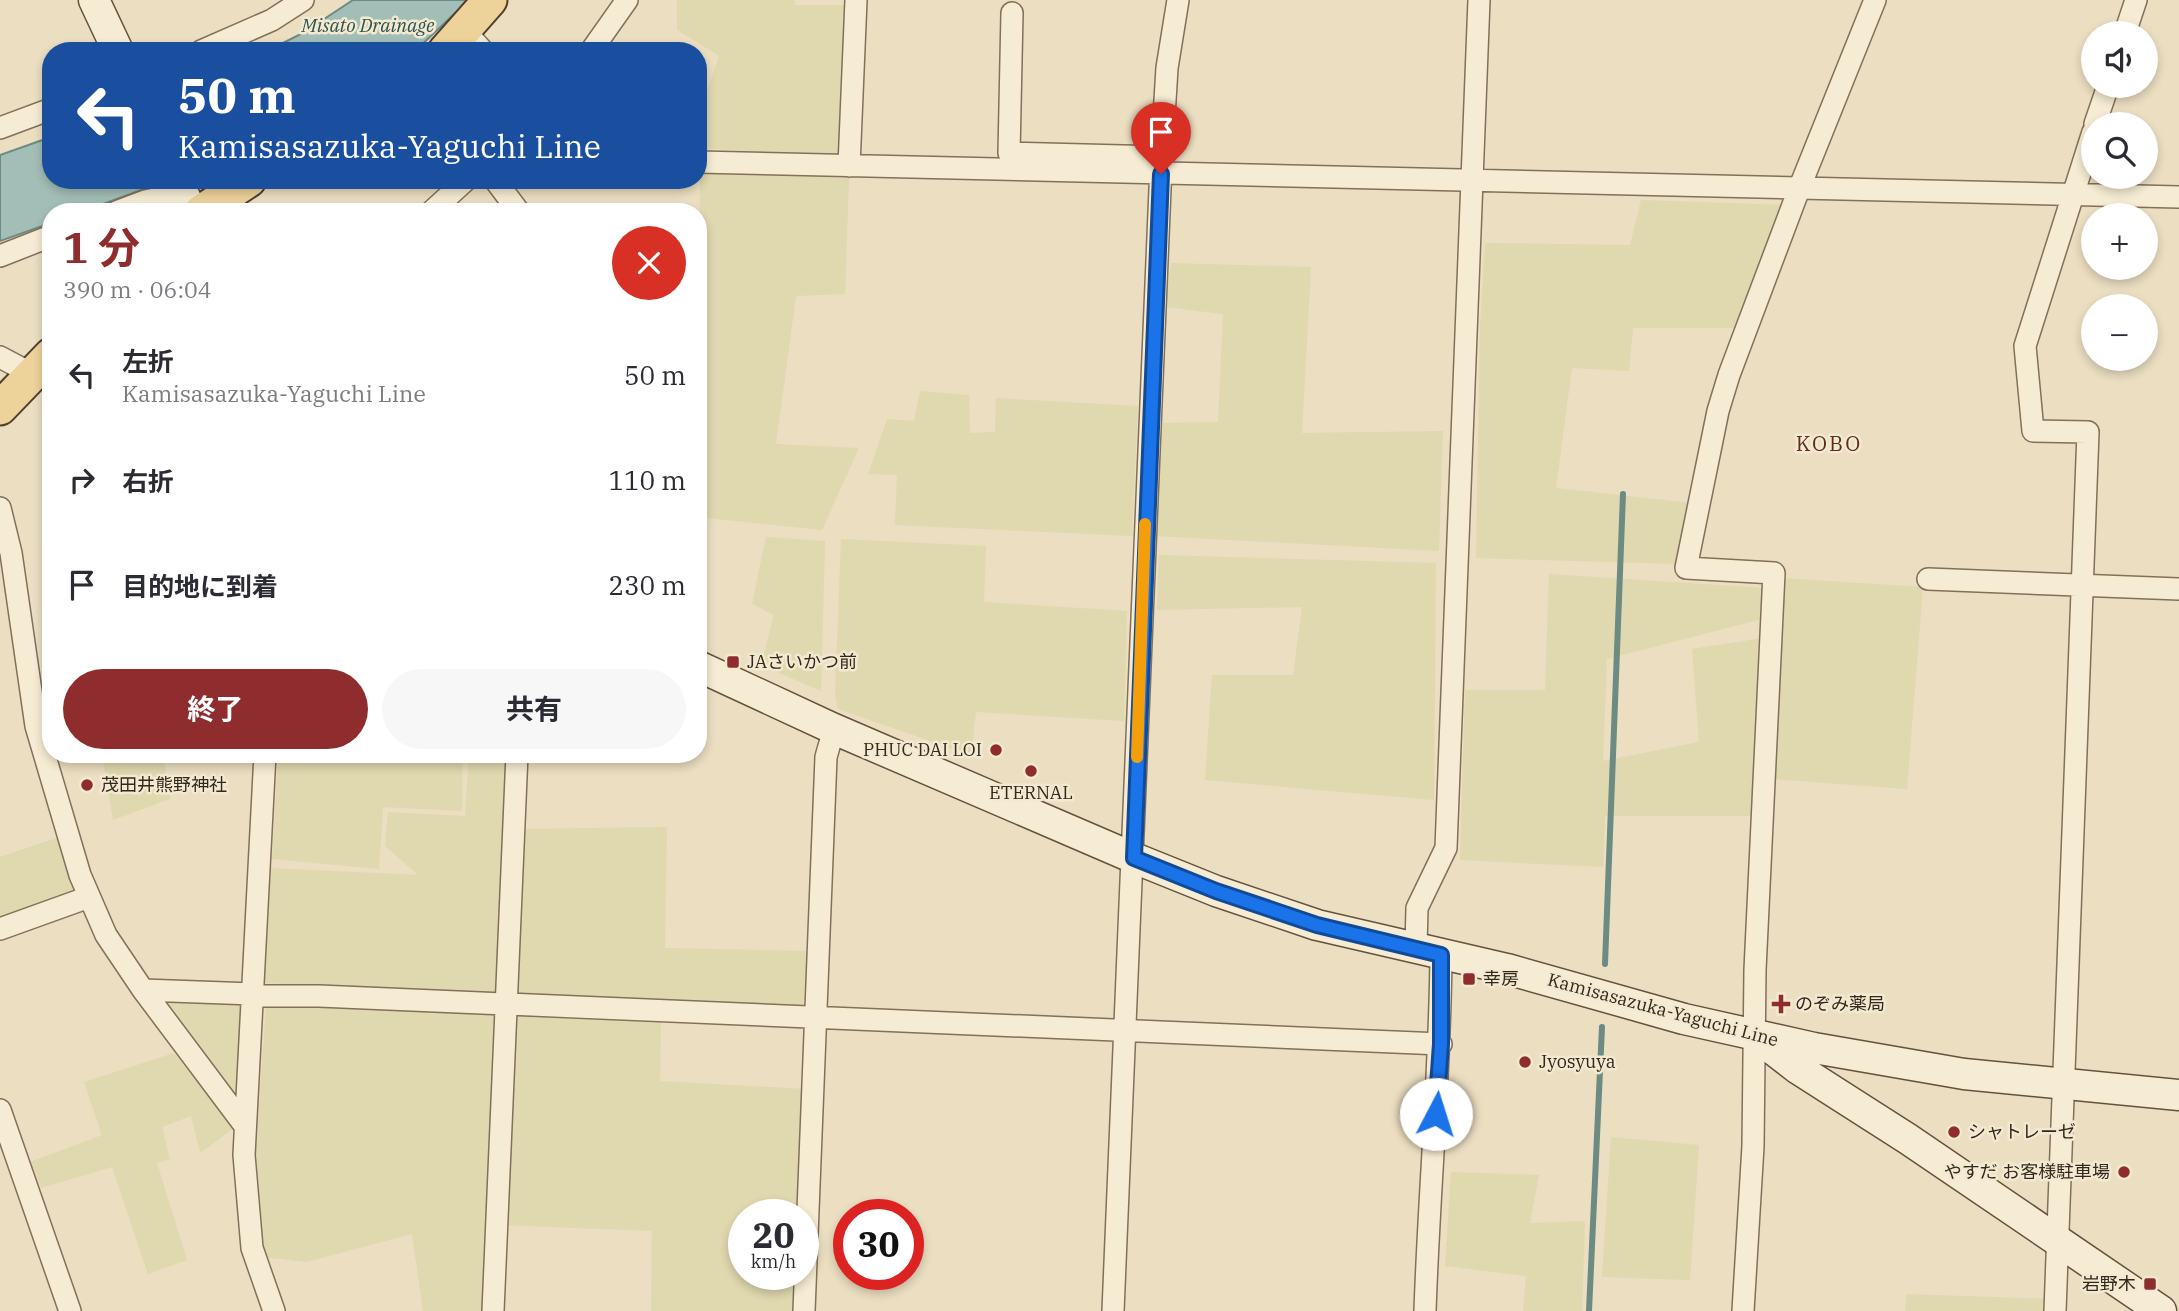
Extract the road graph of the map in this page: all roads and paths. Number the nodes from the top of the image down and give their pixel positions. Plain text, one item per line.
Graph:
1 (94, 0) edge
2 (263, 0) edge
3 (303, 0) edge
4 (490, 0) edge
5 (628, 0) edge
6 (856, 0) edge
7 (1178, 0) edge
8 (1479, 0) edge
9 (1875, 0) edge
10 (2136, 0) edge
11 (1012, 13) dead end
12 (272, 20) junction
13 (2129, 21) edge
14 (114, 42) edge
15 (222, 42) edge
16 (465, 42) edge
17 (598, 42) edge
18 (42, 112) edge
19 (0, 128) edge
20 (707, 162) edge
21 (1043, 162) junction
22 (849, 166) junction
23 (1161, 166) junction
24 (2081, 171) edge
25 (1474, 181) junction
26 (214, 189) edge
27 (456, 189) edge
28 (1799, 189) junction
29 (2074, 194) junction
30 (186, 196) edge
31 (2179, 197) edge
32 (140, 203) edge
33 (441, 203) edge
34 (42, 240) edge
35 (0, 256) edge
36 (0, 357) edge
37 (42, 374) edge
38 (42, 379) edge
39 (42, 381) edge
40 (0, 408) edge
41 (0, 431) edge
42 (0, 508) edge
43 (1928, 579) dead end
44 (2085, 585) junction
45 (2179, 589) edge
46 (707, 670) edge
47 (834, 729) junction
48 (42, 749) edge
49 (46, 763) edge
50 (265, 763) edge
51 (517, 763) edge
52 (1134, 858) junction
53 (89, 897) junction
54 (0, 929) edge
55 (1428, 951) junction
56 (143, 990) junction
57 (253, 995) junction
58 (507, 1004) junction
59 (816, 1016) junction
60 (1125, 1030) junction
61 (1754, 1034) junction
62 (1441, 1044) junction
63 (2064, 1085) junction
64 (2179, 1095) edge
65 (0, 1110) edge
66 (245, 1126) junction
67 (2057, 1240) junction
68 (70, 1311) edge
69 (274, 1311) edge
70 (493, 1311) edge
71 (804, 1311) edge
72 (1112, 1311) edge
73 (1425, 1311) edge
74 (1744, 1311) edge
75 (2055, 1311) edge
76 (2161, 1311) edge

1 - 14 main road
2 - 12 street
3 - 12 street
4 - 16 main road
5 - 17 street
6 - 22 street
7 - 23 street
8 - 25 street
9 - 28 street
10 - 13 street
11 - 21 street
12 - 15 street
18 - 19 street
20 - 22 street
21 - 22 street
21 - 23 street
23 - 25 street
23 - 52 street
24 - 29 street
25 - 28 street
25 - 55 street
26 - 30 main road
27 - 33 street
28 - 29 street
28 - 61 street
29 - 31 street
29 - 44 street
30 - 32 street
34 - 35 street
36 - 37 street
38 - 40 main road
39 - 41 main road
42 - 48 street
43 - 44 street
44 - 45 street
44 - 63 street
46 - 47 main road, Kamisasazuka-Yaguchi Line
47 - 52 main road, Kamisasazuka-Yaguchi Line
47 - 59 street
49 - 53 street
50 - 57 street
51 - 58 street
52 - 55 main road, Kamisasazuka-Yaguchi Line
52 - 60 street
53 - 54 street
53 - 56 street
55 - 61 main road, Kamisasazuka-Yaguchi Line
55 - 62 street
56 - 57 street
56 - 66 street
57 - 58 street
57 - 66 street
58 - 59 street
58 - 70 street
59 - 60 street
59 - 71 street
60 - 62 street
60 - 72 street
61 - 63 main road, Kamisasazuka-Yaguchi Line
61 - 67 main road
61 - 74 street
62 - 73 street
63 - 64 main road, Kamisasazuka-Yaguchi Line
63 - 67 street
65 - 68 street
66 - 69 street
67 - 75 street
67 - 76 main road

